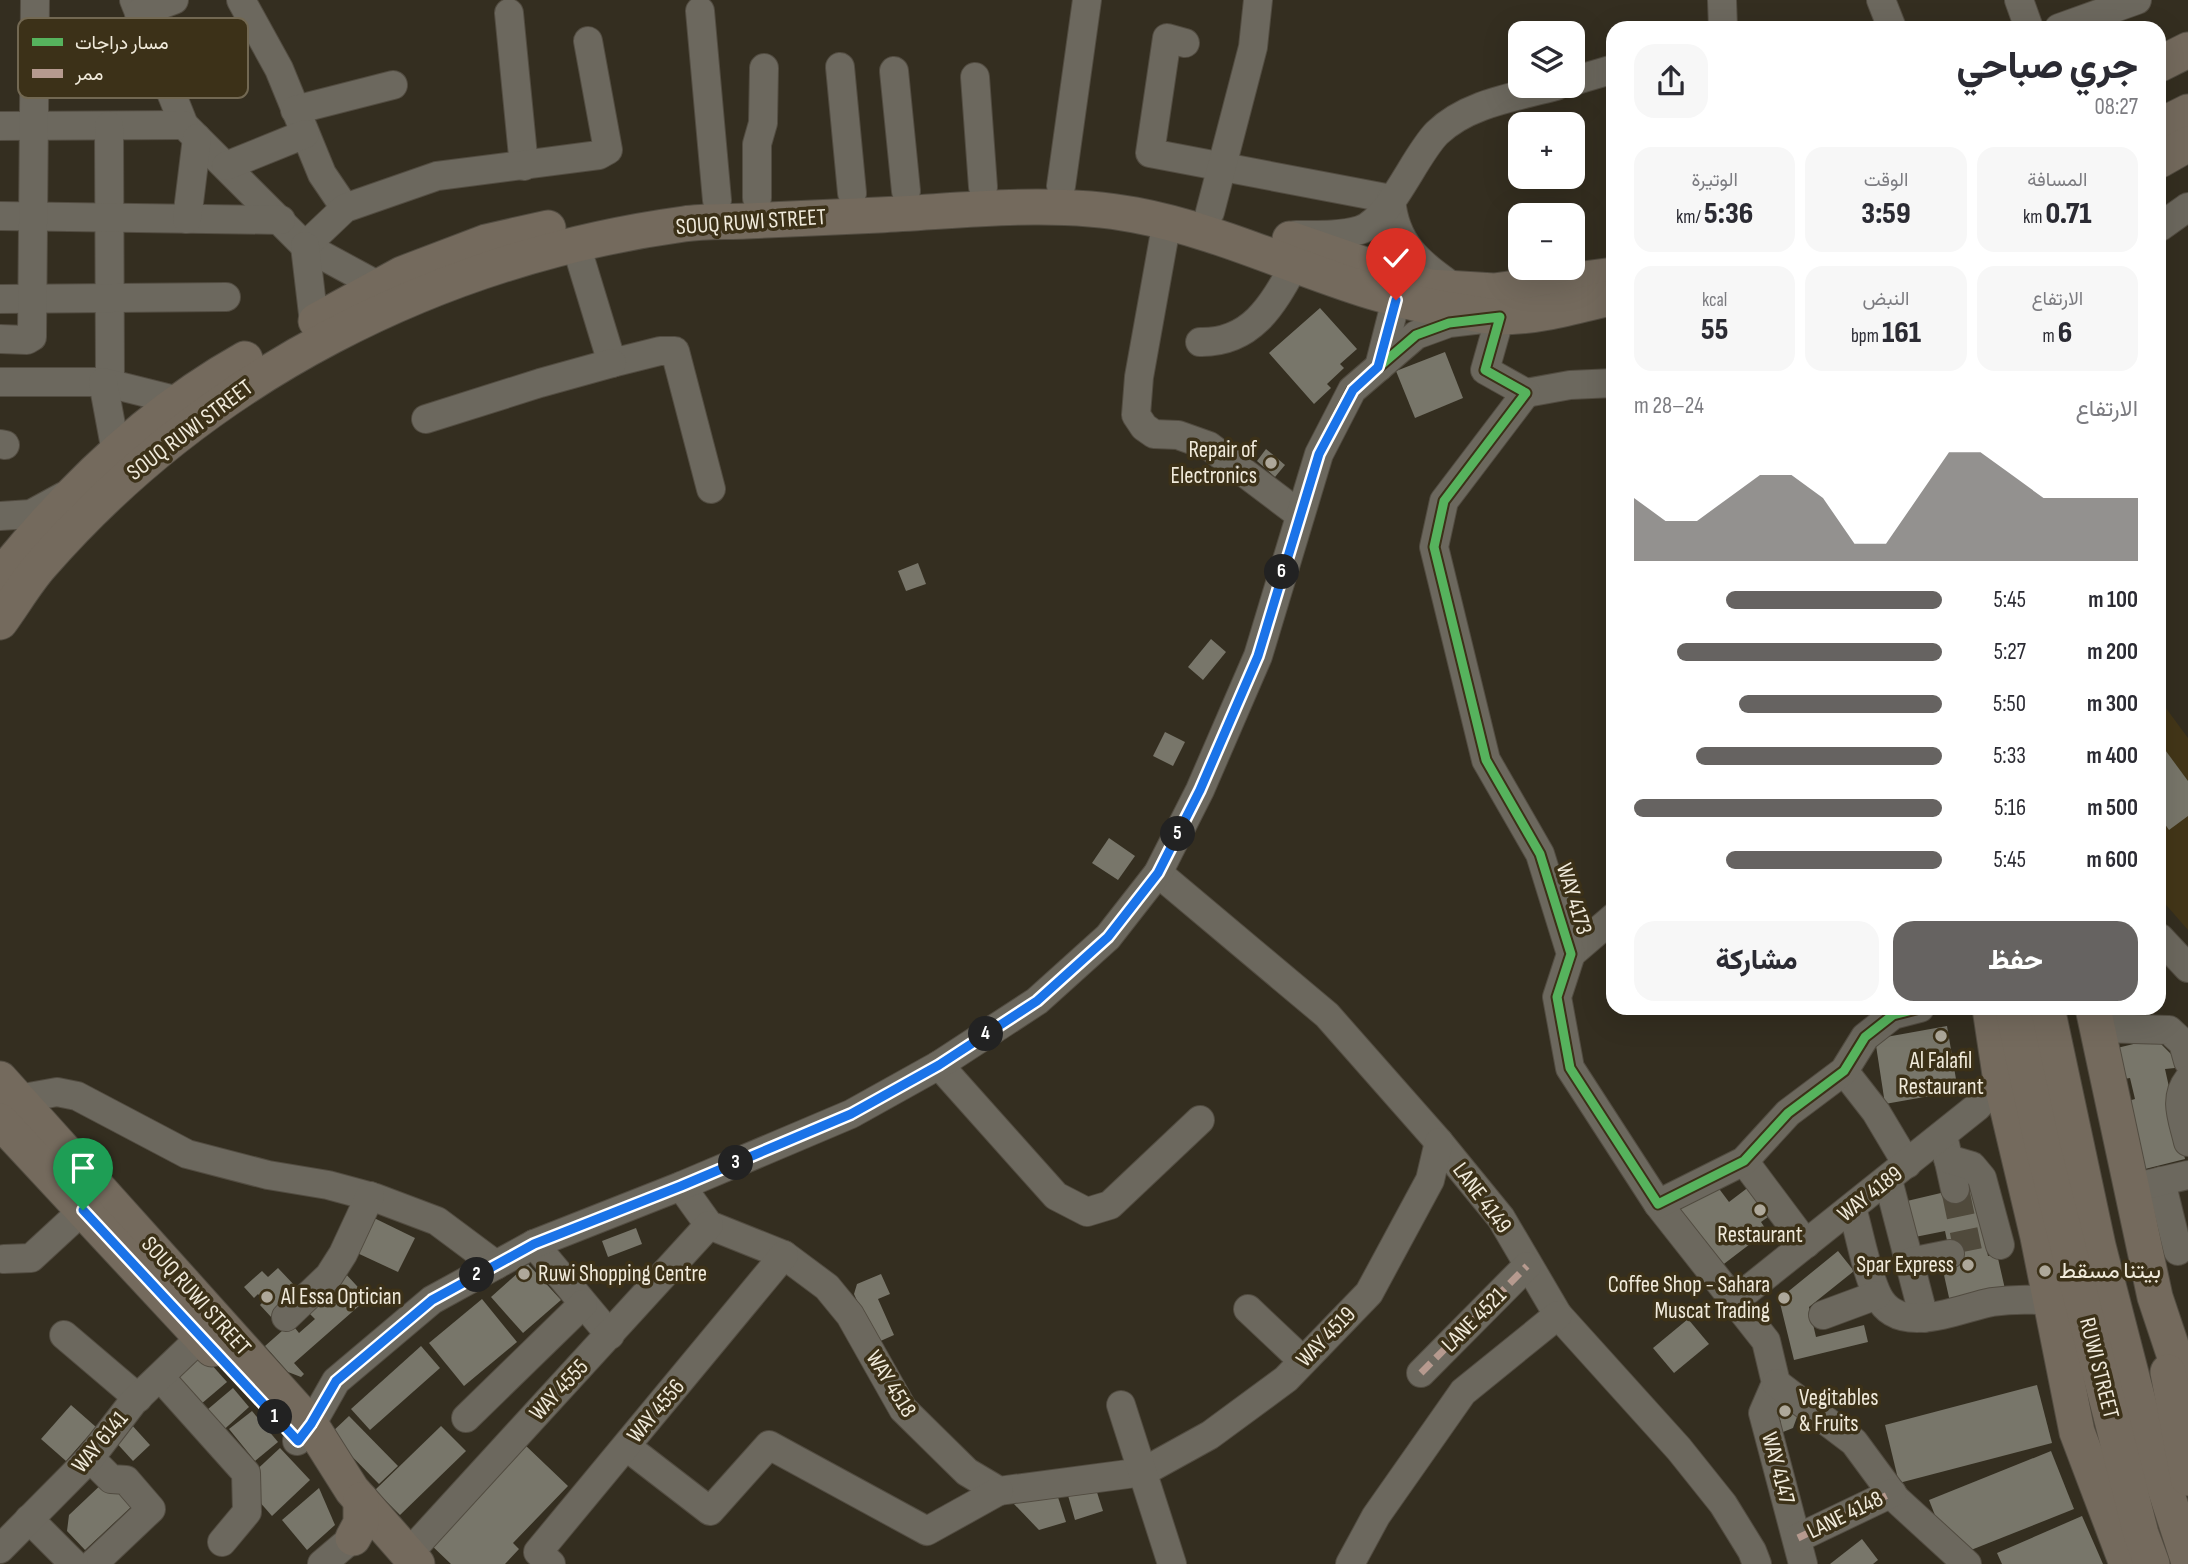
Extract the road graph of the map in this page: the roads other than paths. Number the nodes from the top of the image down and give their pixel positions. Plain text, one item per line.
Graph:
1 (35, 0) edge
2 (174, 0) edge
3 (242, 0) edge
4 (1087, 0) edge
5 (1258, 0) edge
6 (1722, 0) edge
7 (1881, 0) edge
8 (2019, 0) edge
9 (2137, 0) edge
10 (136, 6) edge
11 (699, 11) dead end
12 (509, 13) dead end
13 (35, 18) edge
14 (1723, 21) edge
15 (1889, 21) edge
16 (2026, 21) edge
17 (2078, 21) edge
18 (588, 41) dead end
19 (1185, 43) dead end
20 (2188, 45) edge
21 (2166, 50) edge
22 (2188, 50) edge
23 (2166, 61) edge
24 (840, 67) dead end
25 (764, 68) dead end
26 (894, 71) dead end
27 (1606, 71) edge
28 (975, 77) dead end
29 (1585, 77) edge
30 (393, 85) dead end
31 (36, 98) edge
32 (176, 98) edge
33 (1512, 98) edge
34 (2188, 112) edge
35 (300, 122) junction
36 (2166, 123) edge
37 (0, 126) edge
38 (36, 126) junction
39 (110, 126) junction
40 (191, 132) junction
41 (2188, 144) edge
42 (2166, 157) edge
43 (226, 166) junction
44 (524, 166) junction
45 (1223, 167) junction
46 (1061, 186) junction
47 (983, 187) junction
48 (906, 191) junction
49 (852, 193) junction
50 (757, 198) junction
51 (1391, 199) junction
52 (717, 200) junction
53 (2188, 207) edge
54 (345, 208) junction
55 (1210, 212) junction
56 (0, 216) edge
57 (34, 217) junction
58 (111, 218) junction
59 (187, 219) junction
60 (281, 220) junction
61 (1167, 220) junction
62 (2166, 223) edge
63 (576, 245) junction
64 (305, 246) junction
65 (1287, 251) junction
66 (1606, 276) edge
67 (377, 285) junction
68 (1456, 289) junction
69 (226, 297) dead end
70 (111, 298) junction
71 (0, 299) edge
72 (34, 299) junction
73 (1606, 299) edge
74 (1396, 300) junction
75 (1500, 317) junction
76 (314, 322) junction
77 (0, 339) edge
78 (1200, 342) dead end
79 (612, 363) junction
80 (1378, 367) junction
81 (0, 382) edge
82 (106, 383) junction
83 (1606, 383) edge
84 (1526, 393) junction
85 (179, 401) junction
86 (426, 419) dead end
87 (116, 453) junction
88 (75, 489) junction
89 (711, 489) dead end
90 (1299, 514) junction
91 (0, 516) edge
92 (0, 577) edge
93 (0, 622) edge
94 (1158, 873) junction
95 (1606, 924) edge
96 (2166, 944) edge
97 (1571, 954) junction
98 (2188, 968) edge
99 (1893, 1015) edge
100 (1991, 1015) edge
101 (2014, 1015) edge
102 (2048, 1015) edge
103 (2097, 1027) edge
104 (2188, 1061) edge
105 (939, 1065) junction
106 (1844, 1071) junction
107 (2188, 1080) edge
108 (2001, 1081) junction
109 (6, 1100) edge
110 (2124, 1102) dead end
111 (1200, 1120) dead end
112 (1438, 1142) junction
113 (2188, 1142) edge
114 (1946, 1147) junction
115 (1744, 1161) junction
116 (1898, 1172) junction
117 (2159, 1178) edge
118 (681, 1186) junction
119 (1955, 1189) tunnel mouth
120 (370, 1196) junction
121 (1658, 1203) junction
122 (1852, 1208) junction
123 (83, 1210) junction
124 (2139, 1221) junction
125 (709, 1225) junction
126 (2038, 1237) junction
127 (534, 1244) junction
128 (1806, 1244) junction
129 (2171, 1252) edge
130 (1950, 1254) dead end
131 (784, 1255) junction
132 (4, 1259) dead end
133 (1910, 1262) junction
134 (496, 1265) junction
135 (1527, 1266) junction
136 (1877, 1295) junction
137 (2155, 1297) junction
138 (1734, 1301) junction
139 (583, 1304) junction
140 (1248, 1309) dead end
141 (2054, 1313) junction
142 (1558, 1315) junction
143 (1823, 1315) dead end
144 (286, 1317) dead end
145 (1924, 1318) junction
146 (64, 1335) dead end
147 (610, 1335) junction
148 (201, 1338) junction
149 (1303, 1361) junction
150 (1421, 1373) dead end
151 (160, 1377) junction
152 (2186, 1378) edge
153 (336, 1381) junction
154 (274, 1382) junction
155 (1776, 1383) junction
156 (498, 1387) junction
157 (138, 1398) junction
158 (1121, 1405) dead end
159 (466, 1418) dead end
160 (530, 1422) junction
161 (304, 1433) junction
162 (626, 1447) junction
163 (90, 1458) junction
164 (1143, 1472) junction
165 (2188, 1478) edge
166 (999, 1491) junction
167 (1892, 1493) junction
168 (29, 1519) junction
169 (380, 1529) edge
170 (222, 1542) dead end
171 (0, 1549) edge
172 (1800, 1551) edge
173 (2140, 1554) edge
174 (2188, 1559) edge
175 (74, 1564) edge
176 (93, 1564) edge
177 (321, 1564) edge
178 (551, 1564) edge
179 (1172, 1564) edge
180 (1350, 1564) edge
181 (1757, 1564) edge
182 (1967, 1564) edge

1 - 13 street
2 - 10 street
3 - 35 street
4 - 46 street
5 - 45 street
6 - 14 street
7 - 15 street
8 - 16 street
9 - 17 street
11 - 52 street
12 - 44 street
18 - 44 street
19 - 45 street
20 - 21 main road
22 - 23 main road
24 - 49 street
25 - 50 street
26 - 48 street
27 - 29 street
28 - 47 street
30 - 35 street
31 - 38 street
32 - 40 street
33 - 51 street
34 - 36 main road
35 - 43 street
35 - 54 street
37 - 38 street
38 - 39 street
38 - 57 street
39 - 40 street
39 - 58 street
40 - 43 street
40 - 59 street
41 - 42 main road
43 - 60 street
44 - 54 street
45 - 51 street
45 - 55 street
46 - 47 main road, SOUQ RUWI STREET
46 - 55 main road, SOUQ RUWI STREET
47 - 48 main road, SOUQ RUWI STREET
48 - 49 main road, SOUQ RUWI STREET
49 - 50 main road, SOUQ RUWI STREET
50 - 52 main road, SOUQ RUWI STREET
51 - 65 street
51 - 68 street
52 - 67 main road, SOUQ RUWI STREET
53 - 62 street
54 - 64 street
55 - 65 main road, SOUQ RUWI STREET
56 - 57 street
57 - 58 street
57 - 72 street
58 - 59 street
58 - 70 street
59 - 60 street
60 - 64 street
61 - 63 main road, SOUQ RUWI STREET
61 - 65 main road, SOUQ RUWI STREET
61 - 90 street
63 - 79 street
63 - 93 main road, SOUQ RUWI STREET
64 - 67 street
64 - 76 street
65 - 68 main road, SOUQ RUWI STREET
65 - 74 main road, SOUQ RUWI STREET
65 - 78 street
66 - 68 main road, SOUQ RUWI STREET
67 - 76 main road, SOUQ RUWI STREET
69 - 70 street
70 - 72 street
70 - 82 street
71 - 72 street
72 - 77 street
73 - 75 main road, SOUQ RUWI STREET
74 - 75 main road, SOUQ RUWI STREET
74 - 80 street
75 - 80 street
75 - 84 street
76 - 85 main road, SOUQ RUWI STREET
79 - 86 street
79 - 89 street
80 - 90 street
81 - 82 street
82 - 85 street
82 - 87 street
83 - 84 street
84 - 97 street, WAY 4173
85 - 87 main road, SOUQ RUWI STREET
87 - 88 main road, SOUQ RUWI STREET
88 - 91 street
88 - 92 main road, SOUQ RUWI STREET
90 - 94 street
94 - 105 street
94 - 112 street, LANE 4149
95 - 97 street
96 - 98 street
97 - 121 street, WAY 4173
99 - 106 street
100 - 108 main road
101 - 173 main road, RUWI STREET
102 - 174 main road, RUWI STREET
103 - 104 street
103 - 110 street
103 - 124 main road
105 - 111 street
105 - 118 street
106 - 115 street
106 - 116 street
107 - 113 street
108 - 114 street, WAY 4189
108 - 126 main road
109 - 120 street
109 - 123 main road, SOUQ RUWI STREET
109 - 154 main road, SOUQ RUWI STREET
112 - 135 street, LANE 4149
112 - 149 street, WAY 4519
114 - 116 street, WAY 4189
114 - 119 street
114 - 126 street
115 - 121 street
115 - 128 street
116 - 122 street, WAY 4189
116 - 133 street
117 - 124 street
117 - 129 street
118 - 125 street
118 - 127 street
120 - 134 street
120 - 144 street
121 - 138 street, WAY 4173
122 - 128 street, WAY 4189
122 - 136 street
123 - 132 street
123 - 148 main road, SOUQ RUWI STREET
124 - 129 main road
125 - 131 street, WAY 4518
125 - 147 street, WAY 4555
126 - 141 main road
127 - 134 street
127 - 139 street
128 - 138 street, WAY 4189
129 - 137 main road
130 - 133 street
131 - 162 street, WAY 4556
131 - 166 street, WAY 4518
133 - 145 street
134 - 153 street
135 - 142 street, LANE 4149
135 - 150 street, LANE 4521
136 - 143 street
136 - 145 street
137 - 152 main road
137 - 165 main road
138 - 155 street
139 - 147 street
139 - 156 street
140 - 149 street
141 - 145 street
141 - 173 main road
142 - 180 street
142 - 181 street, LANE 4149
146 - 157 street
147 - 160 street, WAY 4555
148 - 151 street, WAY 6141
148 - 161 main road, SOUQ RUWI STREET
149 - 164 street, WAY 4519
151 - 157 street, WAY 6141
151 - 170 street
153 - 154 street
153 - 161 street
154 - 161 main road, SOUQ RUWI STREET
155 - 167 street
155 - 172 street, WAY 4147
156 - 159 street
156 - 160 street
157 - 163 street, WAY 6141
158 - 164 street
160 - 169 street, WAY 4555
161 - 169 main road, SOUQ RUWI STREET
162 - 166 street
162 - 178 street, WAY 4556
163 - 168 street, WAY 6141
163 - 176 street
164 - 166 street
164 - 179 street
167 - 172 street, LANE 4148
167 - 182 street
168 - 171 street, WAY 6141
168 - 175 street
169 - 177 street, WAY 4555

